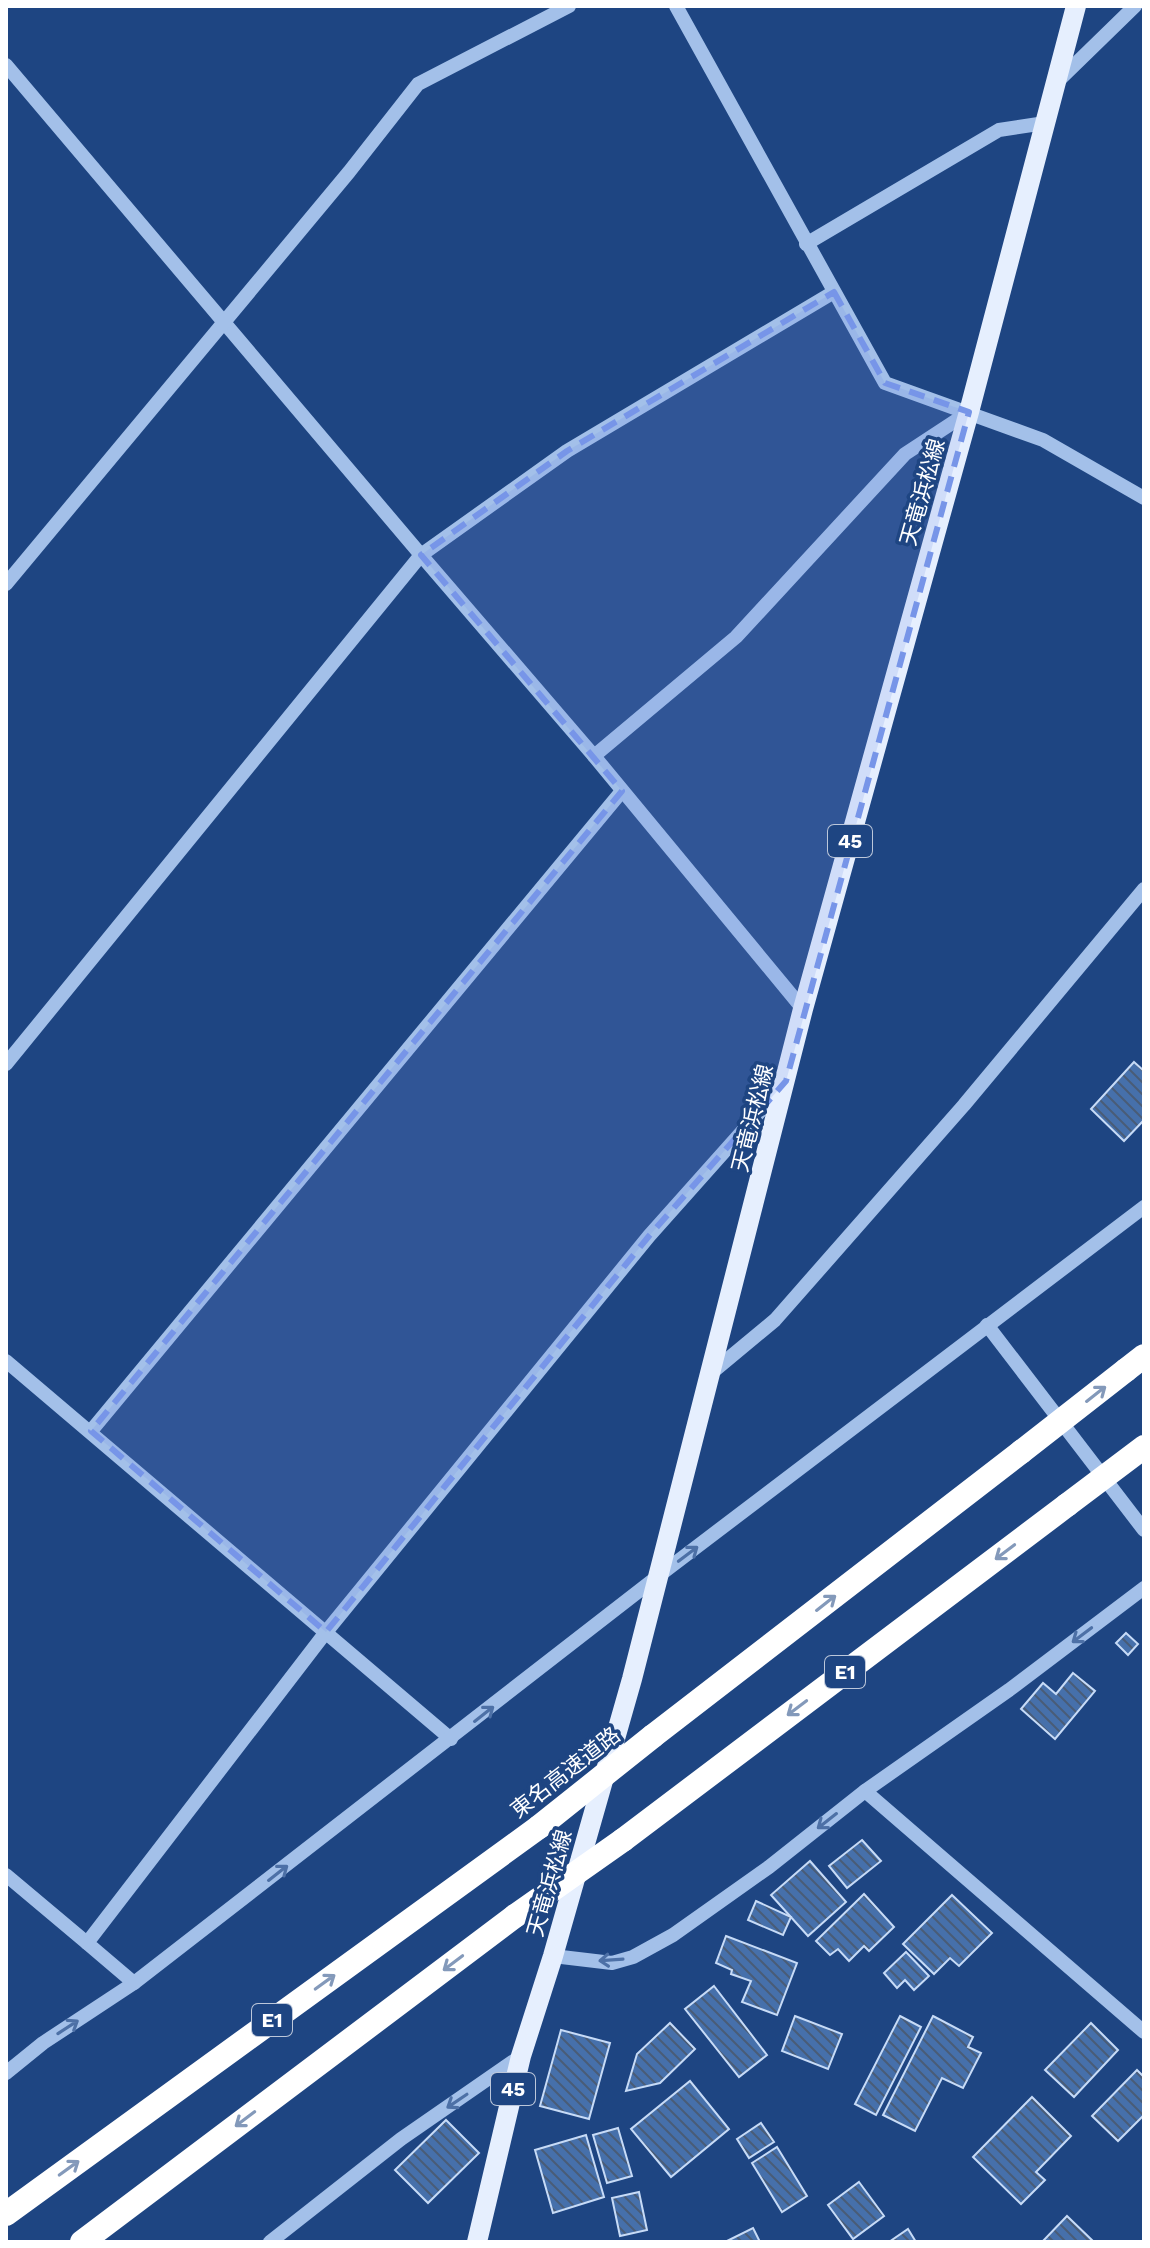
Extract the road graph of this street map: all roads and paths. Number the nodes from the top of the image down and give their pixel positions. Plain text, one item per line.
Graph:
1 (569, 6) edge
2 (676, 6) edge
3 (1076, 6) edge
4 (1135, 6) edge
5 (6, 65) edge
6 (1055, 83) junction
7 (1045, 123) junction
8 (806, 244) junction
9 (834, 292) junction
10 (224, 321) junction
11 (969, 412) junction
12 (1144, 498) edge
13 (421, 555) junction
14 (6, 584) edge
15 (594, 756) junction
16 (622, 791) junction
17 (1144, 889) edge
18 (803, 1009) junction
19 (6, 1064) edge
20 (786, 1081) junction
21 (1144, 1207) edge
22 (987, 1325) junction
23 (6, 1361) edge
24 (1135, 1363) edge
25 (710, 1375) junction
26 (91, 1431) junction
27 (1144, 1447) edge
28 (1144, 1530) edge
29 (657, 1577) junction
30 (1144, 1588) edge
31 (326, 1632) junction
32 (451, 1739) junction
33 (865, 1791) junction
34 (6, 1875) edge
35 (87, 1943) junction
36 (553, 1956) junction
37 (134, 1983) junction
38 (1144, 2032) edge
39 (521, 2056) junction
40 (6, 2073) edge
41 (6, 2214) edge
42 (82, 2242) edge
43 (270, 2242) edge
44 (477, 2242) edge

1 - 10 street
2 - 8 street
3 - 6 main road, 天竜浜松線 / 45
4 - 6 street
5 - 10 street
6 - 7 main road, 天竜浜松線 / 45
7 - 8 street
7 - 11 main road, 天竜浜松線 / 45
8 - 9 street
9 - 11 street
9 - 13 street
10 - 13 street
10 - 14 street
11 - 12 street
11 - 15 street
11 - 18 main road, 天竜浜松線 / 45
13 - 15 street
13 - 19 street
15 - 16 street
16 - 18 street
16 - 26 street
17 - 25 street
18 - 20 main road, 天竜浜松線 / 45
20 - 25 main road, 天竜浜松線 / 45
20 - 31 street
21 - 22 street
22 - 28 street
29 -> 22 street
23 - 26 street
41 -> 24 highway, 東名高速道路 / E1, bridge
25 - 29 main road, 天竜浜松線 / 45
26 - 31 street
27 -> 42 highway, E1, bridge
32 -> 29 street
29 - 36 main road, 天竜浜松線 / 45
30 -> 33 street
31 - 32 street
31 - 35 street
37 -> 32 street
33 -> 36 street
33 - 38 street
34 - 35 street
35 - 37 street
36 - 39 main road, 天竜浜松線 / 45
40 -> 37 street
39 -> 43 street
39 - 44 main road, 天竜浜松線 / 45

